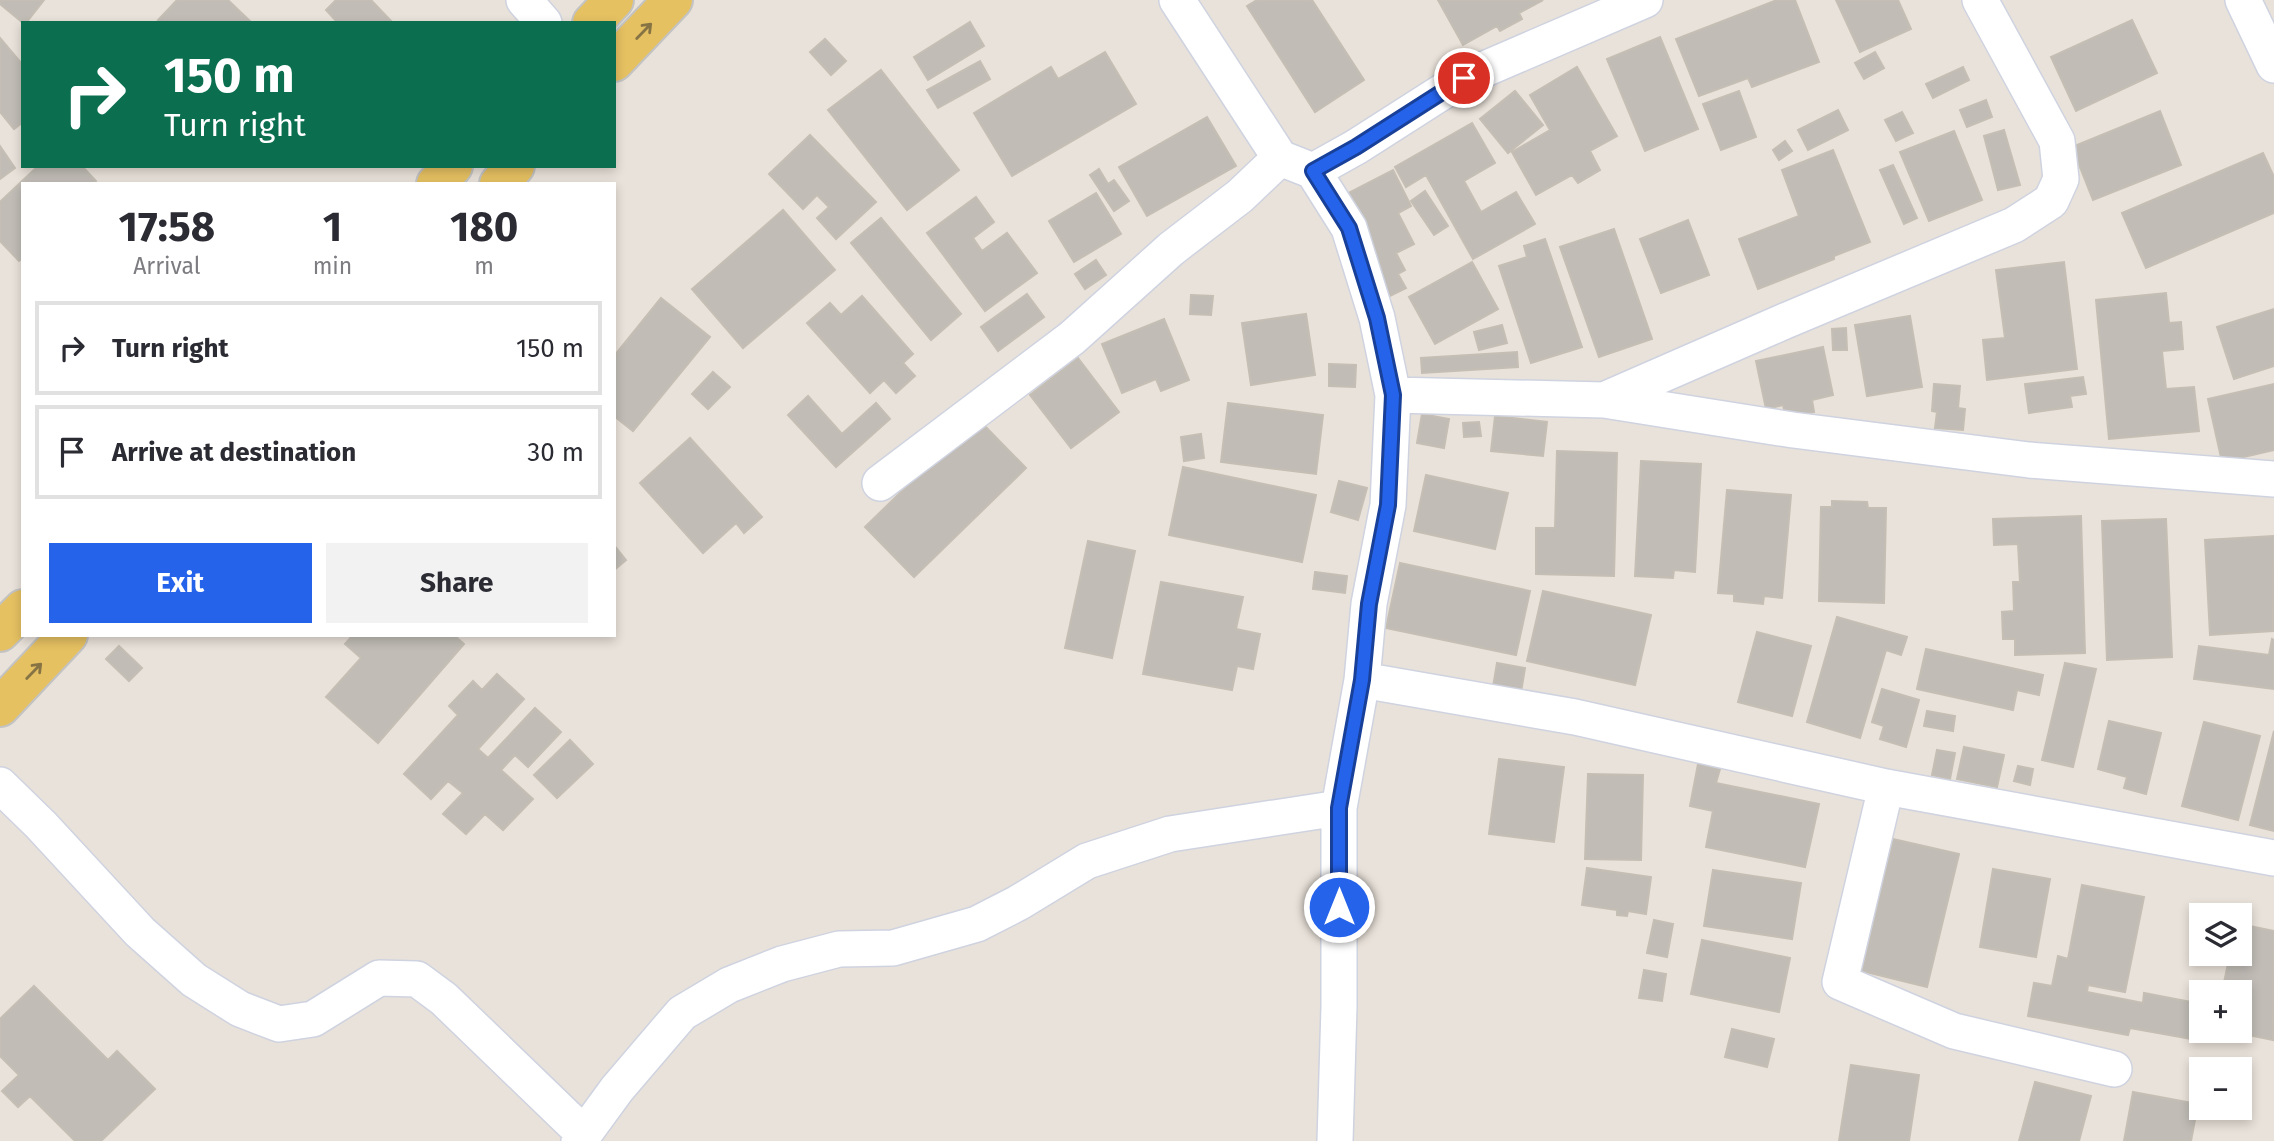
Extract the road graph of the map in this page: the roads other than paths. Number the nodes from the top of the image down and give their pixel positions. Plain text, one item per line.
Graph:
1 (524, 0) edge
2 (614, 0) edge
3 (673, 0) edge
4 (1177, 0) edge
5 (1980, 0) edge
6 (2243, 0) edge
7 (1632, 2) edge
8 (542, 21) edge
9 (594, 21) edge
10 (616, 60) edge
11 (2274, 65) edge
12 (1280, 158) junction
13 (451, 168) edge
14 (513, 168) edge
15 (1313, 171) junction
16 (438, 182) edge
17 (501, 182) edge
18 (1393, 395) junction
19 (1604, 400) junction
20 (2274, 479) edge
21 (880, 483) dead end
22 (21, 611) edge
23 (0, 632) edge
24 (66, 637) edge
25 (1362, 680) junction
26 (0, 707) edge
27 (0, 785) edge
28 (1886, 787) junction
29 (1339, 808) junction
30 (2274, 858) edge
31 (2114, 1069) dead end
32 (581, 1137) edge
33 (1328, 1138) edge

1 - 8 street
2 - 9 main road
10 -> 3 main road
4 - 12 street
5 - 19 street
6 - 11 street
7 - 15 street
12 - 15 street
12 - 21 street
13 - 16 main road
14 - 17 main road
15 - 18 street
18 - 19 street
18 - 25 street
19 - 20 street
22 - 23 main road
26 -> 24 main road
25 - 28 street
25 - 29 street
27 - 32 street
28 - 30 street
28 - 31 street
29 - 32 street
29 - 33 street

